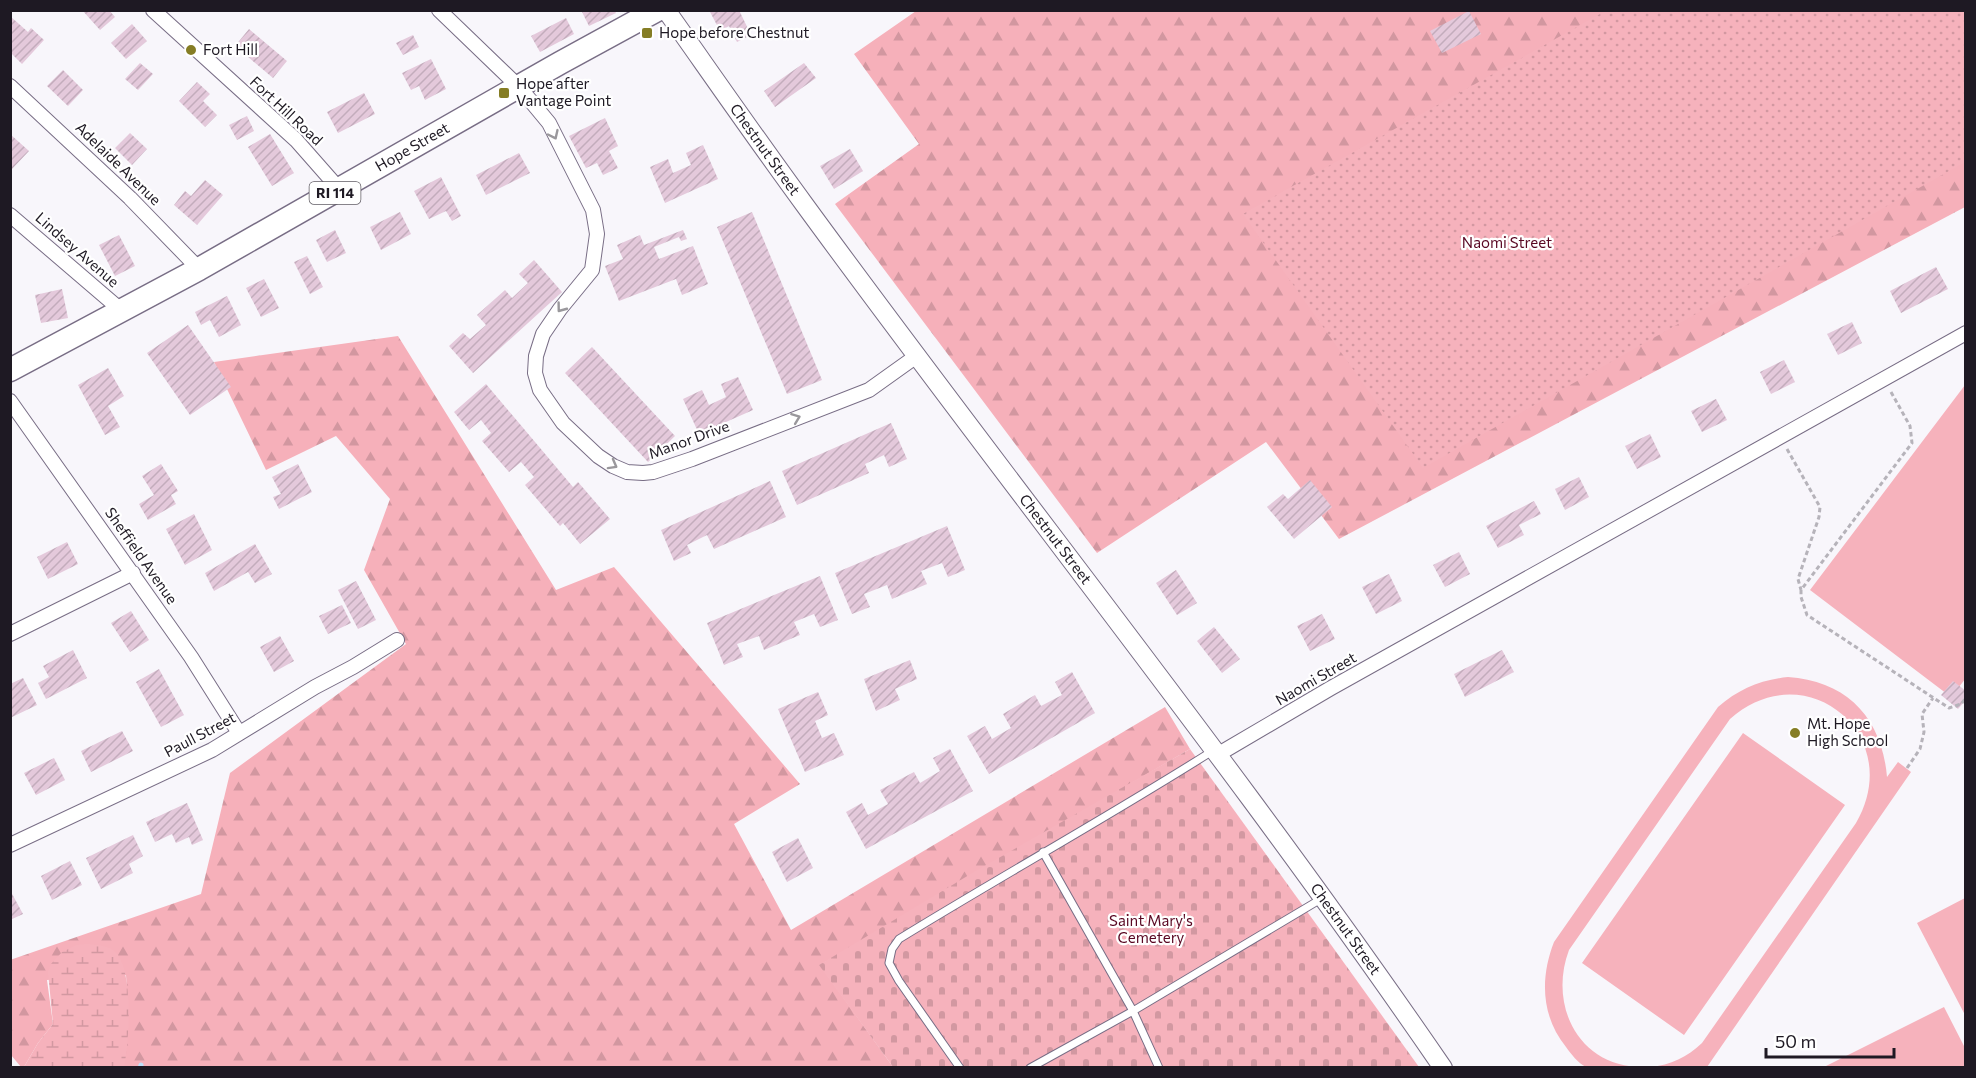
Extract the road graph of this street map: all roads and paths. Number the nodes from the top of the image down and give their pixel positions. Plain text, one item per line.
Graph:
1 (153, 10) edge
2 (439, 10) edge
3 (657, 10) edge
4 (666, 10) edge
5 (10, 86) edge
6 (520, 88) junction
7 (340, 190) junction
8 (10, 215) edge
9 (199, 269) junction
10 (122, 311) junction
11 (1965, 333) edge
12 (918, 355) junction
13 (10, 370) edge
14 (1883, 378) junction
15 (10, 401) edge
16 (1779, 436) junction
17 (133, 573) junction
18 (1801, 590) junction
19 (10, 634) edge
20 (397, 640) dead end
21 (1933, 698) junction
22 (1965, 698) edge
23 (239, 733) junction
24 (1216, 753) junction
25 (1907, 768) dead end
26 (10, 845) edge
27 (1043, 852) junction
28 (1323, 898) junction
29 (1133, 1011) junction
30 (960, 1068) edge
31 (1030, 1068) edge
32 (1159, 1068) edge
33 (1443, 1068) edge

1 - 7 street, Fort Hill Road
2 - 6 street, Manor Drive
3 - 6 main road, Hope Street / RI 114
4 - 12 street, Chestnut Street
5 - 9 street, Adelaide Avenue
6 - 7 main road, Hope Street / RI 114
6 -> 12 street, Manor Drive
7 - 9 main road, Hope Street / RI 114
8 - 10 street, Lindsey Avenue
9 - 10 main road, Hope Street / RI 114
10 - 13 main road, Hope Street / RI 114
11 - 14 street, Naomi Street
12 - 24 street, Chestnut Street
14 - 16 street, Naomi Street
14 - 18 path
15 - 17 street, Sheffield Avenue
16 - 18 path
16 - 24 street, Naomi Street
17 - 19 street
17 - 23 street, Sheffield Avenue
18 - 21 path
20 - 23 street, Paull Street
21 - 22 path
21 - 25 path
23 - 26 street, Paull Street
24 - 27 lane
24 - 28 street, Chestnut Street
27 - 29 lane
27 - 30 lane
28 - 29 lane
28 - 33 street, Chestnut Street
29 - 31 lane
29 - 32 lane

